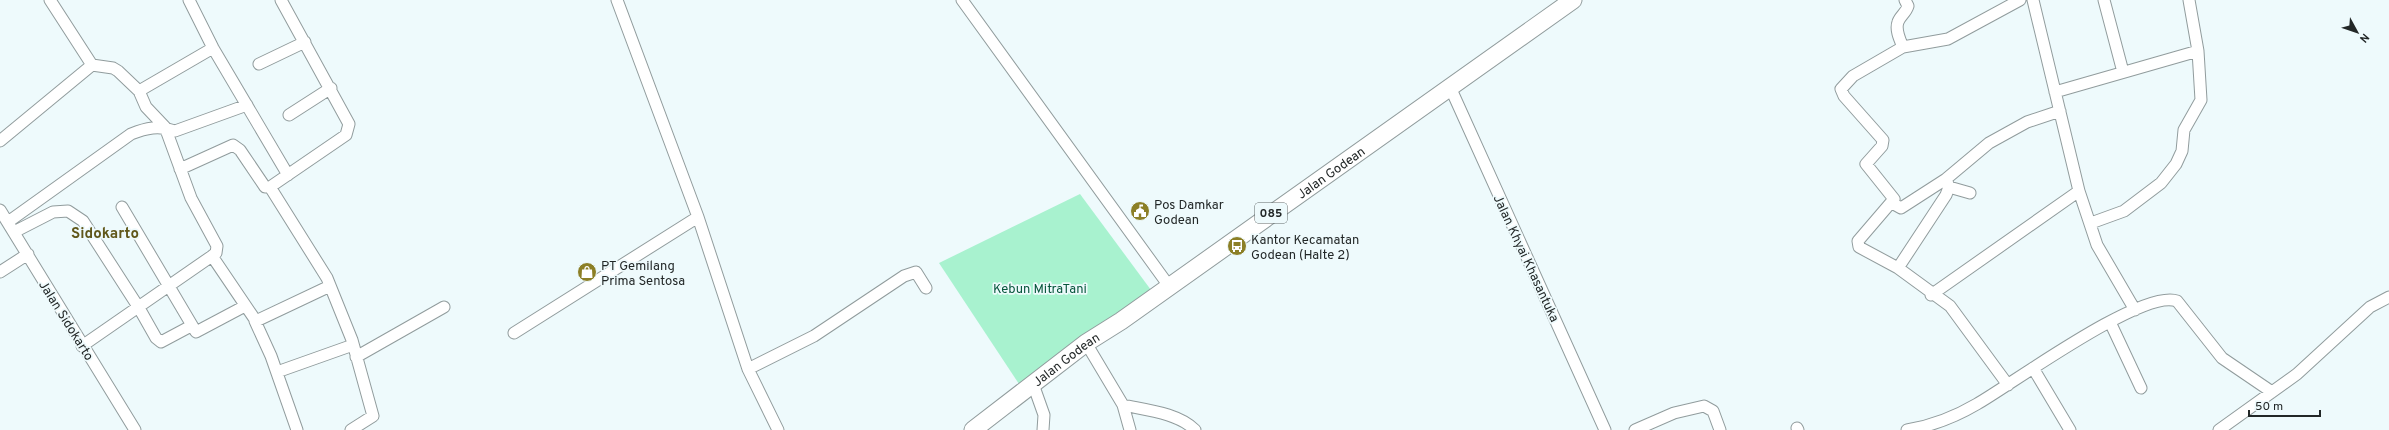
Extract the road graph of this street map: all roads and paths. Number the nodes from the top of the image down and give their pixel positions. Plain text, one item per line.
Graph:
1 (50, 0) edge
2 (189, 0) edge
3 (281, 0) edge
4 (617, 0) edge
5 (962, 0) edge
6 (1573, 0) edge
7 (1905, 0) edge
8 (2020, 0) edge
9 (2033, 0) edge
10 (2104, 0) edge
11 (2189, 0) edge
12 (305, 42) junction
13 (1903, 47) junction
14 (213, 48) junction
15 (2198, 51) junction
16 (259, 64) dead end
17 (92, 65) junction
18 (2123, 72) junction
19 (1450, 87) junction
20 (331, 88) junction
21 (139, 91) junction
22 (2055, 92) junction
23 (247, 105) junction
24 (2060, 111) junction
25 (289, 115) dead end
26 (165, 127) junction
27 (0, 141) edge
28 (180, 169) junction
29 (288, 175) junction
30 (1947, 183) junction
31 (270, 187) junction
32 (2079, 191) junction
33 (1970, 193) dead end
34 (1892, 203) junction
35 (122, 207) dead end
36 (0, 210) edge
37 (698, 216) junction
38 (8, 222) junction
39 (2091, 223) junction
40 (14, 232) junction
41 (28, 254) junction
42 (212, 256) junction
43 (1898, 268) junction
44 (0, 272) edge
45 (170, 286) junction
46 (330, 286) junction
47 (1169, 286) junction
48 (926, 288) dead end
49 (1931, 295) junction
50 (2389, 297) edge
51 (246, 306) junction
52 (444, 307) dead end
53 (139, 308) junction
54 (2135, 310) junction
55 (255, 321) junction
56 (2110, 322) junction
57 (191, 326) junction
58 (514, 333) dead end
59 (1086, 343) junction
60 (353, 345) junction
61 (82, 346) junction
62 (356, 357) junction
63 (748, 368) junction
64 (2033, 368) junction
65 (277, 372) junction
66 (1033, 384) junction
67 (2008, 385) junction
68 (2141, 388) dead end
69 (2272, 392) junction
70 (1123, 405) junction
71 (135, 430) edge
72 (298, 430) edge
73 (350, 430) edge
74 (778, 430) edge
75 (973, 430) edge
76 (1043, 430) edge
77 (1130, 430) edge
78 (1195, 430) edge
79 (1605, 430) edge
80 (1635, 430) edge
81 (1720, 430) edge
82 (1906, 430) edge
83 (2070, 430) edge
84 (2219, 430) edge

1 - 17 street
2 - 14 street
3 - 12 street
4 - 37 street
5 - 47 street
6 - 19 main road, Jalan Godean / 085
7 - 13 street
8 - 13 street
9 - 22 street
10 - 18 street
11 - 15 street
12 - 16 street
12 - 20 street
13 - 34 street
14 - 21 street
14 - 23 street
15 - 18 street
15 - 39 street
17 - 21 street
17 - 27 street
18 - 22 street
19 - 47 main road, Jalan Godean / 085
19 - 79 street, Jalan Khyai Khasantuka
20 - 25 street
20 - 29 street
21 - 26 street
22 - 24 street
23 - 26 street
23 - 29 street
24 - 30 street
24 - 32 street
26 - 28 street
26 - 38 street
28 - 31 street
28 - 42 street
29 - 31 street
30 - 33 street
30 - 34 street
30 - 43 street
31 - 46 street
32 - 39 street
32 - 49 street
34 - 43 street
35 - 45 street
36 - 38 street, Jalan Sidokarto
37 - 58 street
37 - 63 street
38 - 40 street, Jalan Sidokarto
39 - 54 street
40 - 41 street, Jalan Sidokarto
40 - 53 street
41 - 44 street
41 - 61 street, Jalan Sidokarto
42 - 45 street
42 - 51 street
43 - 49 street
45 - 53 street
45 - 57 street
46 - 55 street
46 - 60 street
47 - 59 main road, Jalan Godean / 085
48 - 63 street
49 - 67 street
50 - 69 street
51 - 55 street
51 - 57 street
52 - 62 street
53 - 57 street
53 - 61 street
54 - 56 street
54 - 69 street
55 - 65 street
56 - 64 street
56 - 68 street
59 - 66 main road, Jalan Godean / 085
59 - 70 street
60 - 62 street
60 - 65 street
61 - 71 street, Jalan Sidokarto
62 - 73 street
63 - 74 street
64 - 67 street
64 - 83 street
65 - 72 street
66 - 75 main road, Jalan Godean / 085
66 - 76 street
67 - 82 street
69 - 84 street
70 - 77 street
70 - 78 street
80 - 81 street

